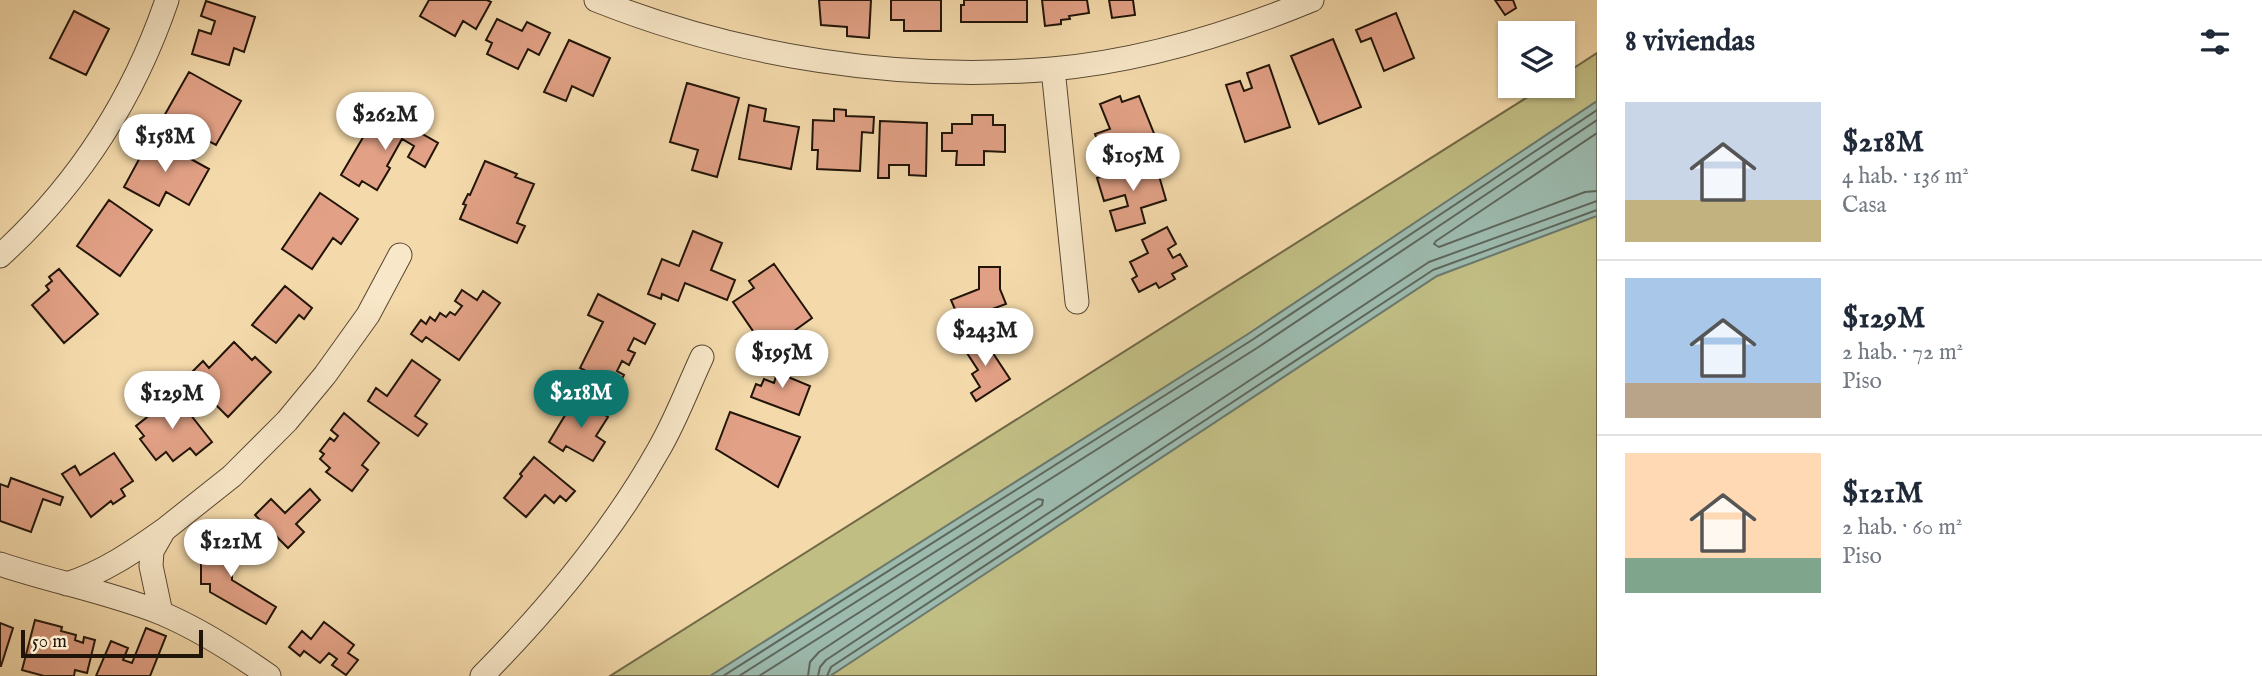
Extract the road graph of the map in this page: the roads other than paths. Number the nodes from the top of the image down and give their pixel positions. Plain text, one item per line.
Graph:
1 (167, 0) edge
2 (596, 0) edge
3 (1312, 0) edge
4 (1053, 69) junction
5 (400, 255) dead end
6 (0, 256) edge
7 (1077, 302) dead end
8 (702, 357) dead end
9 (164, 530) junction
10 (0, 564) edge
11 (68, 584) junction
12 (162, 613) junction
13 (269, 676) edge
14 (482, 676) edge

1 - 6 street
2 - 4 street
3 - 4 street
4 - 7 street
5 - 9 street
8 - 14 street
9 - 11 street
9 - 12 street
10 - 11 street
11 - 12 street
12 - 13 street

